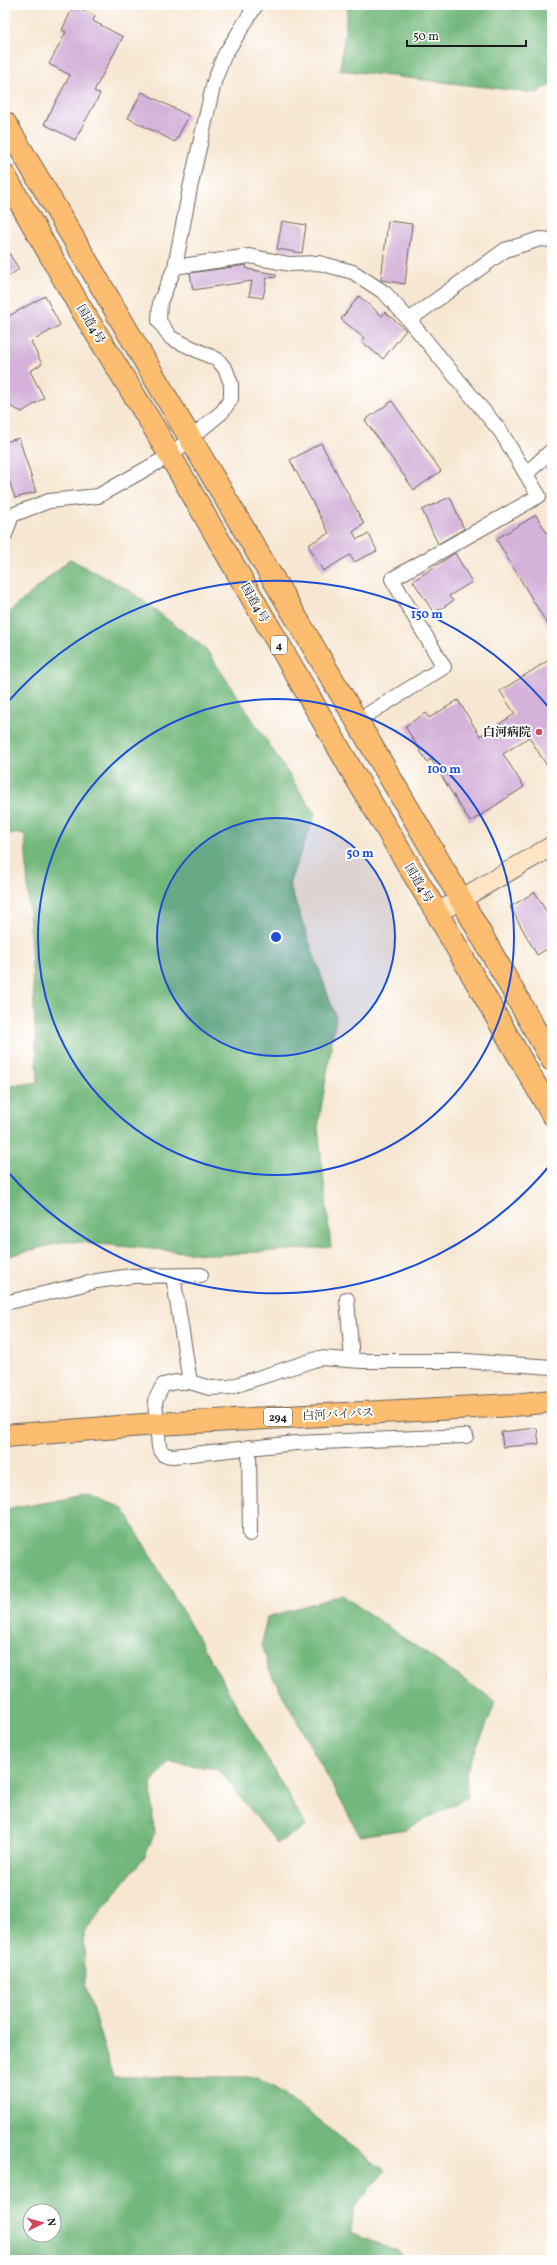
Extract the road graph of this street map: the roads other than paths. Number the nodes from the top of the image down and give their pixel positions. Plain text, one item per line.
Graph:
1 (256, 5) edge
2 (5, 123) edge
3 (5, 176) edge
4 (552, 240) edge
5 (175, 267) junction
6 (409, 320) junction
7 (190, 438) junction
8 (552, 450) edge
9 (169, 456) junction
10 (526, 474) junction
11 (5, 535) edge
12 (357, 721) junction
13 (552, 846) edge
14 (462, 898) junction
15 (438, 913) junction
16 (552, 1060) edge
17 (552, 1114) edge
18 (201, 1274) dead end
19 (173, 1276) junction
20 (347, 1299) dead end
21 (5, 1303) edge
22 (352, 1360) junction
23 (552, 1367) edge
24 (190, 1382) junction
25 (552, 1401) edge
26 (156, 1424) junction
27 (5, 1436) edge
28 (466, 1436) dead end
29 (249, 1447) junction
30 (250, 1534) dead end

1 - 5 street
2 - 7 highway, 4
3 - 9 highway, 国道4号 / 4
4 - 6 street
5 - 6 street
5 - 7 street
6 - 10 street
7 - 9 street
7 - 12 highway, 4
8 - 10 street
9 - 11 street
9 - 15 highway, 国道4号 / 4
10 - 12 street
12 - 14 highway, 4
13 - 14 street
14 - 15 street
14 - 16 highway, 4
15 - 17 highway, 国道4号 / 4
18 - 19 street
19 - 21 street
19 - 24 street
20 - 22 street
22 - 23 street
22 - 24 street
24 - 26 street
25 - 26 highway, 白河バイパス / 294
26 - 27 highway, 白河バイパス / 294
26 - 29 street
28 - 29 street
29 - 30 street

